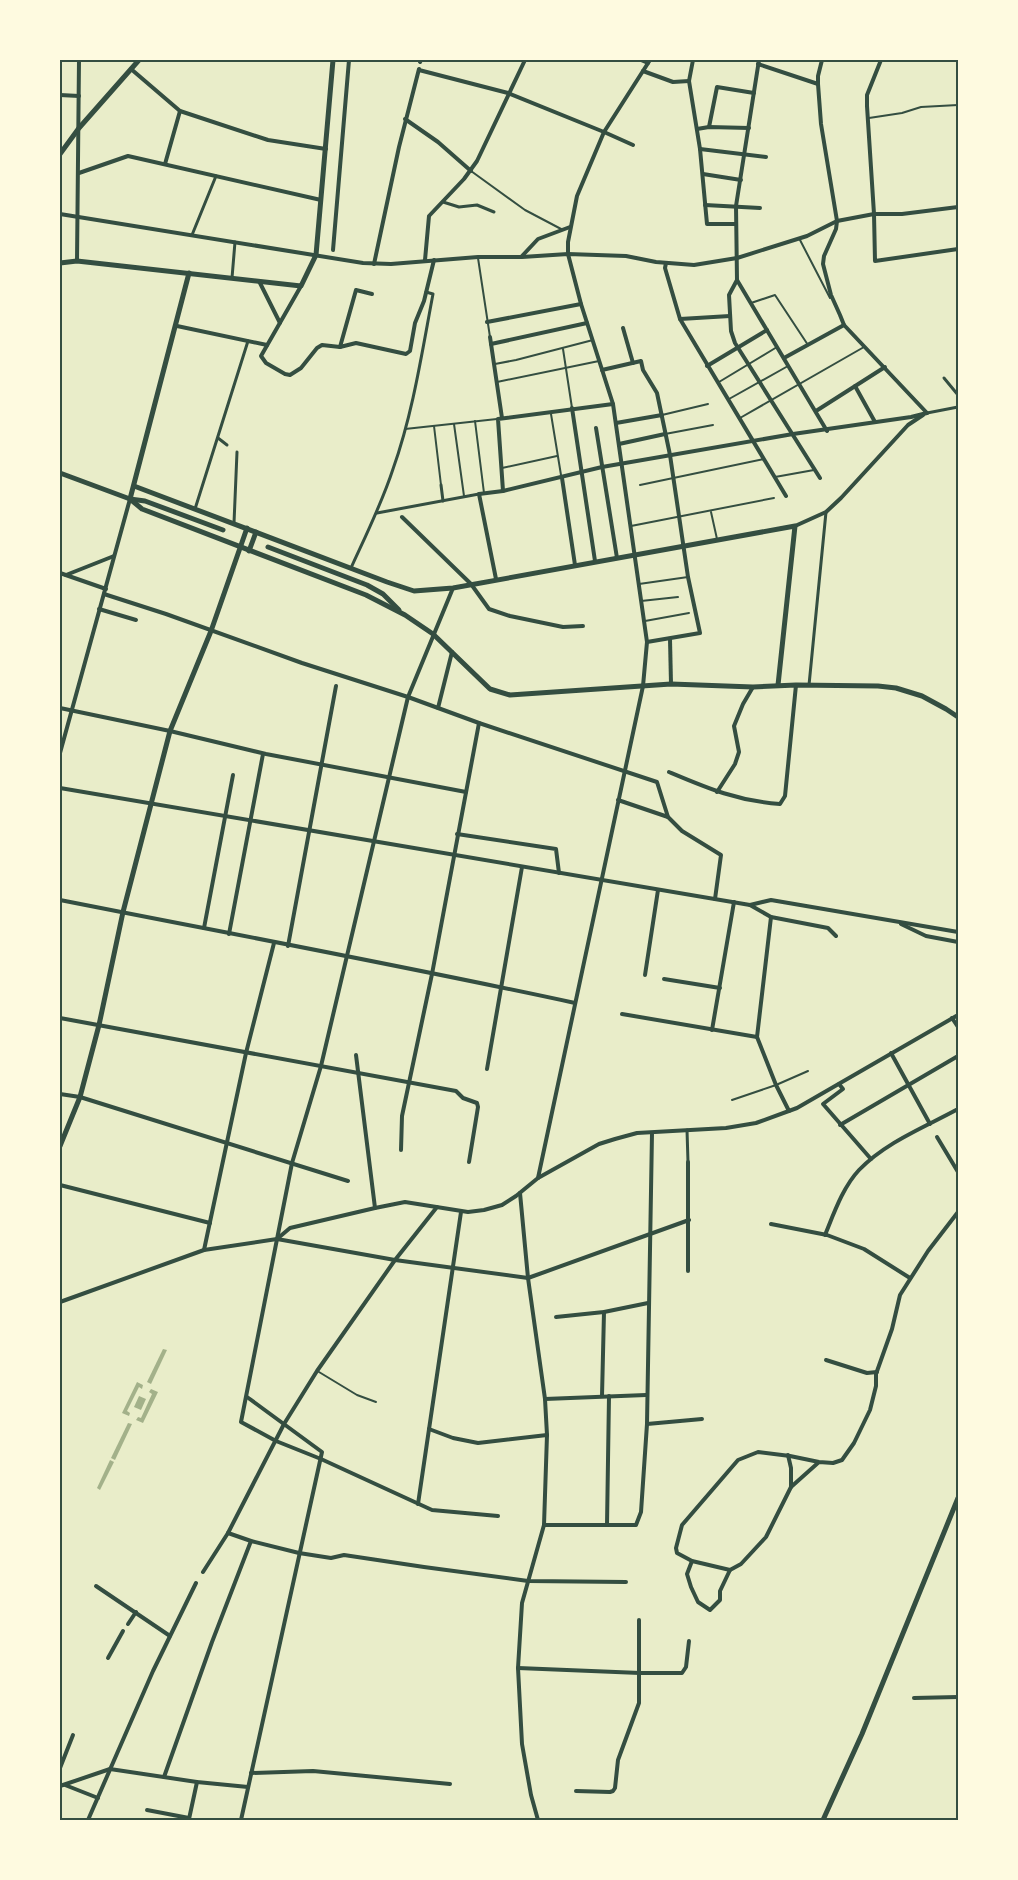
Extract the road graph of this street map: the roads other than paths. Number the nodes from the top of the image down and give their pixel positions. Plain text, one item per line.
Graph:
1 (79, 60) edge
2 (139, 60) edge
3 (333, 60) edge
4 (350, 60) edge
5 (524, 60) edge
6 (641, 60) edge
7 (693, 60) edge
8 (822, 60) edge
9 (881, 60) edge
10 (649, 62) edge
11 (758, 62) edge
12 (420, 65) edge
13 (131, 69) junction
14 (643, 71) junction
15 (689, 81) junction
16 (818, 84) junction
17 (508, 93) junction
18 (754, 93) junction
19 (60, 95) edge
20 (79, 96) junction
21 (958, 105) edge
22 (180, 111) junction
23 (868, 118) junction
24 (405, 119) junction
25 (709, 127) junction
26 (80, 128) junction
27 (749, 128) junction
28 (697, 129) junction
29 (604, 132) junction
30 (633, 145) dead end
31 (326, 149) junction
32 (700, 149) junction
33 (60, 154) edge
34 (744, 155) junction
35 (766, 158) dead end
36 (165, 164) junction
37 (471, 171) junction
38 (79, 173) junction
39 (703, 174) junction
40 (216, 176) junction
41 (741, 180) junction
42 (322, 200) junction
43 (443, 202) junction
44 (705, 205) junction
45 (736, 206) junction
46 (958, 207) edge
47 (760, 208) dead end
48 (494, 212) dead end
49 (60, 214) edge
50 (874, 214) junction
51 (78, 217) junction
52 (837, 221) junction
53 (736, 224) junction
54 (570, 227) junction
55 (563, 230) junction
56 (192, 235) junction
57 (800, 238) junction
58 (235, 242) junction
59 (958, 249) edge
60 (333, 250) dead end
61 (568, 254) junction
62 (316, 255) junction
63 (478, 257) junction
64 (522, 257) junction
65 (737, 258) junction
66 (425, 260) junction
67 (434, 260) junction
68 (77, 261) junction
69 (60, 263) edge
70 (666, 263) junction
71 (374, 264) junction
72 (189, 273) junction
73 (232, 278) junction
74 (737, 280) junction
75 (259, 281) junction
76 (301, 286) junction
77 (426, 292) junction
78 (372, 294) dead end
79 (750, 303) junction
80 (581, 304) junction
81 (840, 315) junction
82 (730, 316) junction
83 (680, 319) junction
84 (488, 322) junction
85 (280, 323) junction
86 (587, 323) junction
87 (844, 325) junction
88 (176, 326) junction
89 (624, 328) dead end
90 (767, 330) junction
91 (490, 337) joint
92 (593, 340) junction
93 (248, 341) junction
94 (491, 344) junction
95 (267, 345) junction
96 (808, 345) junction
97 (866, 346) junction
98 (340, 347) junction
99 (777, 347) junction
100 (737, 348) junction
101 (563, 349) junction
102 (784, 358) junction
103 (599, 361) junction
104 (633, 363) junction
105 (494, 364) junction
106 (747, 365) junction
107 (707, 366) junction
108 (788, 366) junction
109 (885, 367) junction
110 (566, 368) junction
111 (602, 370) junction
112 (944, 378) dead end
113 (497, 382) junction
114 (718, 383) junction
115 (759, 383) junction
116 (800, 384) junction
117 (855, 386) junction
118 (958, 395) edge
119 (728, 399) junction
120 (770, 400) junction
121 (613, 404) junction
122 (708, 404) dead end
123 (958, 407) edge
124 (572, 408) junction
125 (816, 411) junction
126 (551, 412) junction
127 (927, 413) junction
128 (662, 415) junction
129 (500, 418) junction
130 (740, 418) junction
131 (475, 421) junction
132 (875, 422) junction
133 (616, 423) junction
134 (454, 424) junction
135 (713, 425) dead end
136 (434, 426) junction
137 (596, 428) dead end
138 (405, 429) junction
139 (827, 430) junction
140 (665, 434) junction
141 (793, 434) junction
142 (218, 438) junction
143 (753, 441) junction
144 (620, 444) junction
145 (228, 445) dead end
146 (237, 452) dead end
147 (557, 456) junction
148 (670, 456) junction
149 (764, 459) junction
150 (623, 464) junction
151 (602, 467) junction
152 (502, 468) junction
153 (814, 470) junction
154 (582, 472) junction
155 (60, 473) edge
156 (775, 477) junction
157 (562, 478) junction
158 (673, 478) junction
159 (820, 478) dead end
160 (441, 485) joint
161 (640, 485) dead end
162 (134, 486) junction
163 (503, 491) junction
164 (481, 494) junction
165 (786, 496) dead end
166 (464, 497) junction
167 (774, 498) dead end
168 (130, 499) junction
169 (443, 501) junction
170 (196, 509) junction
171 (711, 511) junction
172 (826, 512) junction
173 (377, 513) junction
174 (402, 517) dead end
175 (680, 517) junction
176 (234, 523) junction
177 (630, 526) junction
178 (795, 526) junction
179 (247, 528) junction
180 (222, 530) dead end
181 (256, 532) junction
182 (717, 542) junction
183 (240, 547) junction
184 (268, 547) dead end
185 (684, 548) junction
186 (249, 551) junction
187 (635, 554) junction
188 (114, 556) junction
189 (616, 558) junction
190 (595, 562) junction
191 (575, 565) junction
192 (351, 568) junction
193 (60, 573) edge
194 (66, 575) junction
195 (688, 577) junction
196 (496, 579) junction
197 (471, 584) junction
198 (638, 584) junction
199 (452, 588) junction
200 (106, 589) junction
201 (104, 594) junction
202 (678, 597) dead end
203 (641, 601) junction
204 (99, 609) junction
205 (689, 614) dead end
206 (405, 615) junction
207 (136, 620) dead end
208 (644, 621) junction
209 (583, 626) dead end
210 (211, 631) junction
211 (433, 634) junction
212 (670, 639) junction
213 (647, 642) junction
214 (452, 652) junction
215 (671, 684) junction
216 (778, 685) junction
217 (796, 685) junction
218 (809, 685) junction
219 (336, 686) dead end
220 (643, 686) junction
221 (753, 687) junction
222 (408, 697) junction
223 (60, 708) edge
224 (438, 708) junction
225 (72, 712) junction
226 (958, 717) edge
227 (479, 723) junction
228 (170, 732) junction
229 (60, 753) edge
230 (263, 754) junction
231 (322, 764) junction
232 (624, 770) junction
233 (669, 772) dead end
234 (234, 775) dead end
235 (388, 777) junction
236 (60, 788) edge
237 (466, 792) junction
238 (717, 792) junction
239 (618, 800) junction
240 (151, 804) junction
241 (225, 816) junction
242 (668, 817) junction
243 (250, 820) junction
244 (310, 831) junction
245 (457, 834) junction
246 (374, 842) junction
247 (453, 855) junction
248 (522, 867) junction
249 (558, 873) junction
250 (601, 880) junction
251 (658, 890) junction
252 (715, 899) junction
253 (60, 900) edge
254 (734, 902) junction
255 (750, 906) junction
256 (123, 912) junction
257 (771, 917) junction
258 (895, 921) junction
259 (204, 928) junction
260 (958, 932) edge
261 (229, 934) junction
262 (836, 936) dead end
263 (958, 942) edge
264 (274, 943) junction
265 (288, 946) junction
266 (347, 956) junction
267 (432, 974) junction
268 (645, 975) dead end
269 (664, 978) dead end
270 (502, 987) junction
271 (720, 988) junction
272 (575, 1003) junction
273 (622, 1014) dead end
274 (958, 1015) edge
275 (60, 1018) edge
276 (952, 1018) junction
277 (99, 1025) junction
278 (958, 1028) edge
279 (712, 1030) junction
280 (757, 1036) junction
281 (246, 1052) junction
282 (891, 1053) junction
283 (356, 1055) dead end
284 (958, 1056) edge
285 (321, 1066) junction
286 (486, 1068) dead end
287 (808, 1071) dead end
288 (357, 1072) junction
289 (410, 1082) junction
290 (839, 1084) junction
291 (908, 1084) junction
292 (776, 1085) junction
293 (60, 1094) edge
294 (80, 1097) junction
295 (732, 1100) dead end
296 (958, 1109) edge
297 (789, 1111) junction
298 (930, 1124) junction
299 (840, 1125) junction
300 (687, 1130) junction
301 (652, 1133) junction
302 (937, 1137) dead end
303 (227, 1144) junction
304 (60, 1146) edge
305 (401, 1150) dead end
306 (871, 1159) junction
307 (470, 1162) dead end
308 (688, 1162) joint
309 (292, 1163) junction
310 (958, 1172) edge
311 (538, 1178) junction
312 (348, 1181) dead end
313 (60, 1185) edge
314 (520, 1193) junction
315 (437, 1207) junction
316 (375, 1208) junction
317 (461, 1212) junction
318 (958, 1212) edge
319 (689, 1220) junction
320 (210, 1223) junction
321 (771, 1224) dead end
322 (650, 1234) junction
323 (825, 1235) junction
324 (277, 1239) junction
325 (204, 1250) junction
326 (395, 1260) junction
327 (453, 1269) junction
328 (688, 1271) dead end
329 (528, 1278) junction
330 (910, 1278) junction
331 (60, 1302) edge
332 (648, 1303) junction
333 (604, 1312) junction
334 (556, 1318) dead end
335 (826, 1360) dead end
336 (317, 1371) junction
337 (877, 1372) junction
338 (646, 1394) junction
339 (602, 1396) junction
340 (609, 1396) junction
341 (247, 1397) junction
342 (545, 1399) junction
343 (376, 1402) dead end
344 (702, 1419) dead end
345 (284, 1424) junction
346 (647, 1424) junction
347 (429, 1429) junction
348 (547, 1435) junction
349 (276, 1441) junction
350 (788, 1455) junction
351 (321, 1459) junction
352 (819, 1462) junction
353 (791, 1487) junction
354 (958, 1498) edge
355 (418, 1504) junction
356 (498, 1516) dead end
357 (544, 1525) junction
358 (607, 1525) junction
359 (228, 1533) junction
360 (251, 1542) junction
361 (299, 1553) junction
362 (692, 1561) junction
363 (730, 1570) junction
364 (203, 1572) dead end
365 (528, 1580) junction
366 (626, 1582) dead end
367 (196, 1583) dead end
368 (96, 1586) dead end
369 (136, 1612) junction
370 (640, 1620) dead end
371 (128, 1624) dead end
372 (123, 1631) dead end
373 (170, 1636) junction
374 (688, 1641) dead end
375 (108, 1658) dead end
376 (518, 1668) junction
377 (640, 1673) junction
378 (958, 1697) edge
379 (914, 1698) dead end
380 (73, 1735) dead end
381 (60, 1768) edge
382 (110, 1769) junction
383 (251, 1773) junction
384 (164, 1777) junction
385 (197, 1782) junction
386 (450, 1784) dead end
387 (62, 1786) edge
388 (248, 1787) junction
389 (576, 1792) dead end
390 (98, 1798) junction
391 (147, 1810) dead end
392 (189, 1819) edge
393 (88, 1820) edge
394 (241, 1820) edge
395 (538, 1820) edge
396 (823, 1820) edge

1 - 20 street
2 - 13 street
3 - 31 street
4 - 60 street
5 - 17 street
6 - 10 street
7 - 15 street
8 - 16 street
9 - 23 street
10 - 14 street
11 - 16 street
11 - 18 street
12 - 17 street
12 - 24 street
13 - 22 street
13 - 26 street
14 - 15 street
14 - 29 street
15 - 28 street
16 - 52 street
17 - 29 street
17 - 37 street
18 - 25 street
18 - 27 street
19 - 20 street
20 - 26 street
21 - 23 lane
22 - 31 street
22 - 36 street
23 - 50 street
24 - 37 street
24 - 71 street
25 - 27 street
25 - 28 street
26 - 33 street
26 - 38 street
27 - 34 street
28 - 32 street
29 - 30 street
29 - 54 street
31 - 42 street
32 - 34 street
32 - 39 street
34 - 35 street
34 - 41 street
36 - 38 street
36 - 40 street
37 - 43 street
37 - 55 lane
38 - 51 street
39 - 41 street
39 - 44 street
40 - 42 street
40 - 56 street
41 - 45 street
42 - 62 street
43 - 48 street
43 - 66 street
44 - 45 street
44 - 53 street
45 - 47 street
45 - 53 street
46 - 50 street
49 - 51 street
50 - 52 street
50 - 59 street
51 - 56 street
51 - 68 street
52 - 57 street
52 - 81 street
53 - 65 street
54 - 55 street
54 - 61 street
55 - 64 street
56 - 58 street
57 - 65 street
57 - 81 lane
58 - 62 street
58 - 73 street
61 - 64 street
61 - 70 street
61 - 80 street
62 - 71 street
62 - 76 street
63 - 64 street
63 - 67 street
63 - 84 lane
65 - 70 street
65 - 74 street
66 - 67 street
66 - 71 street
67 - 77 street
68 - 69 street
68 - 72 street
70 - 83 street
72 - 73 street
72 - 88 street
73 - 75 street
74 - 79 street
74 - 82 street
75 - 76 street
75 - 85 street
76 - 85 street
77 - 98 street
77 - 138 street
78 - 98 street
79 - 90 street
79 - 96 lane
80 - 84 street
80 - 86 street
81 - 87 street
82 - 83 street
82 - 100 street
83 - 107 street
84 - 91 lane
85 - 95 street
86 - 92 street
86 - 94 street
87 - 96 street
87 - 97 street
88 - 93 street
88 - 162 street
89 - 104 street
90 - 99 street
90 - 100 street
91 - 94 street
92 - 101 lane
92 - 103 street
93 - 95 street
93 - 142 street
94 - 105 street
95 - 98 street
96 - 102 street
97 - 109 street
97 - 116 lane
99 - 102 street
99 - 106 lane
100 - 106 street
100 - 107 street
101 - 105 lane
101 - 110 lane
102 - 108 street
103 - 110 lane
103 - 111 street
104 - 111 street
104 - 128 street
105 - 113 street
106 - 114 lane
106 - 115 street
107 - 114 street
108 - 115 lane
108 - 116 street
109 - 117 street
109 - 127 street
110 - 113 lane
110 - 124 lane
111 - 121 street
112 - 118 street
113 - 129 street
114 - 119 street
115 - 119 lane
115 - 120 street
116 - 120 lane
116 - 125 street
117 - 125 street
117 - 132 street
119 - 130 street
120 - 130 lane
120 - 141 street
121 - 124 street
121 - 133 street
122 - 128 lane
123 - 127 street
124 - 126 street
124 - 154 street
125 - 139 street
126 - 129 street
126 - 147 lane
127 - 132 street
127 - 172 street
128 - 133 street
128 - 140 street
129 - 131 lane
129 - 152 street
130 - 143 street
131 - 134 lane
131 - 164 lane
132 - 139 street
133 - 144 street
134 - 136 lane
134 - 166 lane
135 - 140 lane
136 - 138 lane
136 - 160 lane
137 - 151 street
138 - 173 street
139 - 141 street
140 - 144 street
140 - 148 street
141 - 143 street
141 - 153 street
142 - 145 street
142 - 170 street
143 - 148 street
143 - 149 street
144 - 150 street
146 - 176 street
147 - 152 lane
147 - 157 lane
148 - 150 street
148 - 158 street
149 - 156 street
149 - 158 lane
150 - 151 street
150 - 177 street
151 - 154 street
151 - 189 street
152 - 163 street
153 - 156 lane
153 - 159 street
154 - 157 street
154 - 190 street
155 - 168 street
156 - 165 street
157 - 163 street
157 - 191 street
158 - 161 lane
158 - 175 street
160 - 169 street
162 - 168 street
162 - 170 street
163 - 164 street
164 - 166 street
164 - 196 street
166 - 169 street
167 - 171 lane
168 - 180 street
168 - 183 street
168 - 188 street
169 - 173 street
170 - 176 street
171 - 175 lane
171 - 182 lane
172 - 178 street
172 - 218 street
173 - 192 street
174 - 197 street
175 - 177 lane
175 - 185 street
176 - 179 street
177 - 187 street
178 - 182 street
178 - 216 street
179 - 181 street
179 - 183 street
181 - 186 street
181 - 192 street
182 - 185 street
183 - 186 street
183 - 210 street
184 - 206 street
185 - 187 street
185 - 195 street
186 - 206 street
187 - 189 street
187 - 198 street
188 - 194 street
188 - 200 street
189 - 190 street
190 - 191 street
191 - 196 street
192 - 199 street
193 - 194 street
194 - 200 street
195 - 198 lane
195 - 212 street
196 - 197 street
197 - 199 street
197 - 209 street
198 - 203 street
199 - 211 street
200 - 201 street
201 - 204 street
201 - 210 street
202 - 203 lane
203 - 208 street
204 - 207 street
204 - 225 street
205 - 208 lane
206 - 211 street
208 - 213 street
210 - 222 street
210 - 228 street
211 - 214 street
211 - 222 street
212 - 213 street
212 - 215 street
213 - 220 street
214 - 220 street
214 - 224 street
215 - 220 street
215 - 221 street
216 - 217 street
216 - 221 street
217 - 218 street
217 - 238 street
218 - 226 street
219 - 231 street
220 - 232 street
221 - 238 street
222 - 224 street
222 - 235 street
223 - 225 street
224 - 227 street
225 - 228 street
225 - 229 street
227 - 232 street
227 - 237 street
228 - 230 street
228 - 240 street
230 - 231 street
230 - 243 street
231 - 235 street
231 - 244 street
232 - 239 street
232 - 242 street
233 - 238 street
234 - 241 street
235 - 237 street
235 - 246 street
236 - 240 street
237 - 245 street
239 - 242 street
239 - 250 street
240 - 241 street
240 - 256 street
241 - 243 street
241 - 259 street
242 - 252 street
243 - 244 street
243 - 261 street
244 - 246 street
244 - 265 street
245 - 247 street
245 - 249 street
246 - 247 street
246 - 266 street
247 - 248 street
247 - 267 street
248 - 249 street
248 - 270 street
249 - 250 street
250 - 251 street
250 - 272 street
251 - 252 street
251 - 268 street
252 - 254 street
253 - 256 street
254 - 255 street
254 - 271 street
255 - 257 street
255 - 258 street
256 - 259 street
256 - 277 street
257 - 262 street
257 - 280 street
258 - 260 street
258 - 263 street
259 - 261 street
261 - 264 street
264 - 265 street
264 - 281 street
265 - 266 street
266 - 267 street
266 - 285 street
267 - 270 street
267 - 289 street
269 - 271 street
270 - 272 street
270 - 286 street
271 - 279 street
272 - 311 street
273 - 279 street
274 - 276 street
275 - 277 street
276 - 278 street
276 - 282 street
277 - 281 street
277 - 294 street
279 - 280 street
280 - 292 street
281 - 285 street
281 - 303 street
282 - 290 street
282 - 291 street
283 - 288 street
284 - 291 street
285 - 288 street
285 - 309 street
287 - 292 lane
288 - 289 street
288 - 316 street
289 - 305 street
289 - 307 street
290 - 297 street
290 - 299 street
291 - 298 street
291 - 299 street
292 - 295 lane
292 - 297 street
293 - 294 street
294 - 303 street
294 - 304 street
296 - 298 street
297 - 300 street
298 - 306 street
299 - 306 street
300 - 301 street
300 - 308 street
301 - 311 street
301 - 322 street
302 - 310 street
303 - 309 street
303 - 320 street
306 - 323 street
308 - 319 street
309 - 312 street
309 - 324 street
311 - 314 street
313 - 320 street
314 - 317 street
314 - 329 street
315 - 316 street
315 - 317 street
315 - 326 street
316 - 324 street
317 - 327 street
318 - 330 street
319 - 322 street
319 - 328 street
320 - 325 street
321 - 323 street
322 - 329 street
322 - 332 street
323 - 330 street
324 - 325 street
324 - 326 street
324 - 341 street
325 - 331 street
326 - 327 street
326 - 336 street
327 - 329 street
327 - 347 street
329 - 342 street
330 - 337 street
332 - 333 street
332 - 338 street
333 - 334 street
333 - 339 street
335 - 337 street
336 - 343 lane
336 - 345 street
337 - 352 street
338 - 340 street
338 - 346 street
339 - 340 street
339 - 342 street
340 - 358 street
341 - 345 street
341 - 349 street
342 - 348 street
344 - 346 street
345 - 349 street
345 - 351 street
346 - 358 street
347 - 348 street
347 - 355 street
348 - 357 street
349 - 351 street
349 - 359 street
350 - 352 street
350 - 353 street
350 - 362 street
351 - 355 street
351 - 361 street
352 - 353 street
353 - 363 street
354 - 396 street
355 - 356 street
357 - 358 street
357 - 365 street
359 - 360 street
359 - 364 street
360 - 361 street
360 - 384 street
361 - 365 street
361 - 383 street
362 - 363 street
362 - 363 street
365 - 366 street
365 - 376 street
367 - 373 street
368 - 369 street
369 - 371 street
369 - 373 street
370 - 377 street
372 - 375 street
373 - 382 street
374 - 377 street
376 - 377 street
376 - 395 street
377 - 389 street
378 - 379 street
380 - 381 street
382 - 384 street
382 - 387 street
382 - 390 street
383 - 386 street
383 - 388 street
384 - 385 street
385 - 388 street
385 - 392 street
387 - 390 street
388 - 394 street
390 - 393 street
391 - 392 street

